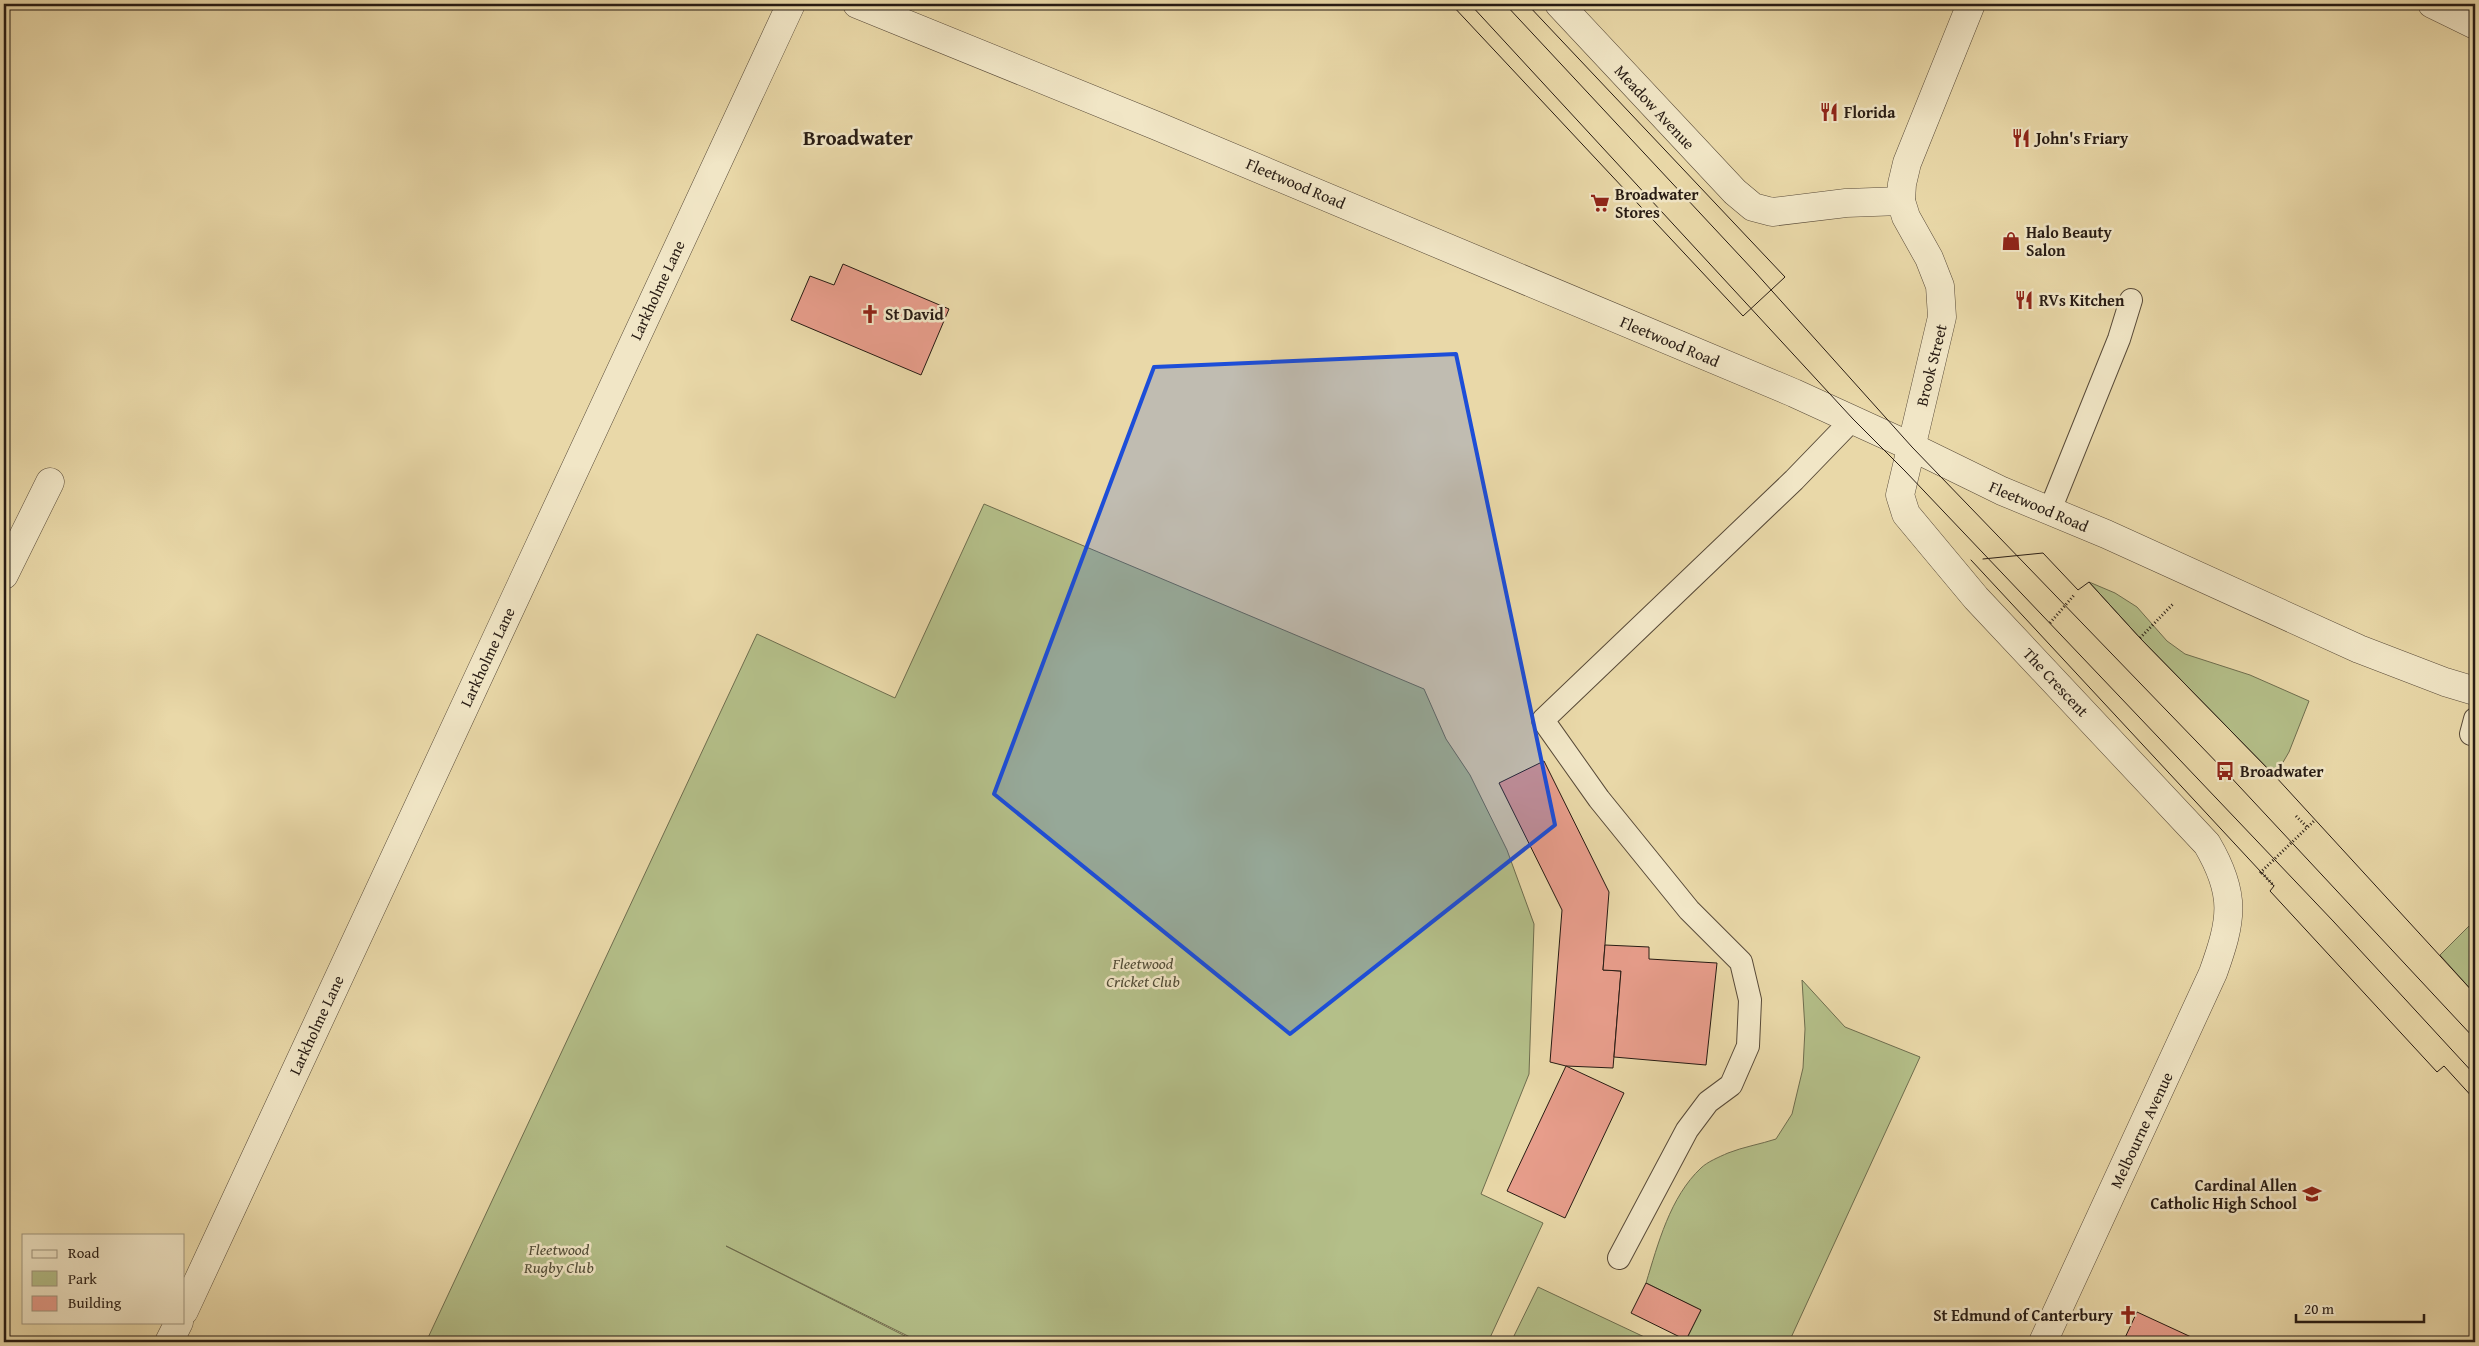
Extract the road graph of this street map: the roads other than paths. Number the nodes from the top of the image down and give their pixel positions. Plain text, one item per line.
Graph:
1 (791, 4) edge
2 (858, 4) edge
3 (1558, 4) edge
4 (1971, 4) edge
5 (2432, 4) edge
6 (2475, 25) edge
7 (1901, 201) junction
8 (2131, 300) dead end
9 (1853, 419) junction
10 (1912, 446) junction
11 (50, 482) dead end
12 (2050, 510) junction
13 (4, 575) edge
14 (2475, 691) edge
15 (2228, 900) joint
16 (1618, 1258) dead end
17 (185, 1309) edge
18 (178, 1324) edge
19 (169, 1342) edge
20 (2043, 1342) edge

1 - 17 street, Larkholme Lane
2 - 9 street, Fleetwood Road
3 - 7 street, Meadow Avenue
4 - 7 street, Brook Street
5 - 6 street
7 - 10 street, Brook Street
8 - 12 lane
9 - 10 street, Fleetwood Road
9 - 16 lane
10 - 12 street, Fleetwood Road
10 - 15 street, The Crescent
11 - 13 street
12 - 14 street, Fleetwood Road
15 - 20 street, Melbourne Avenue
18 - 19 street

